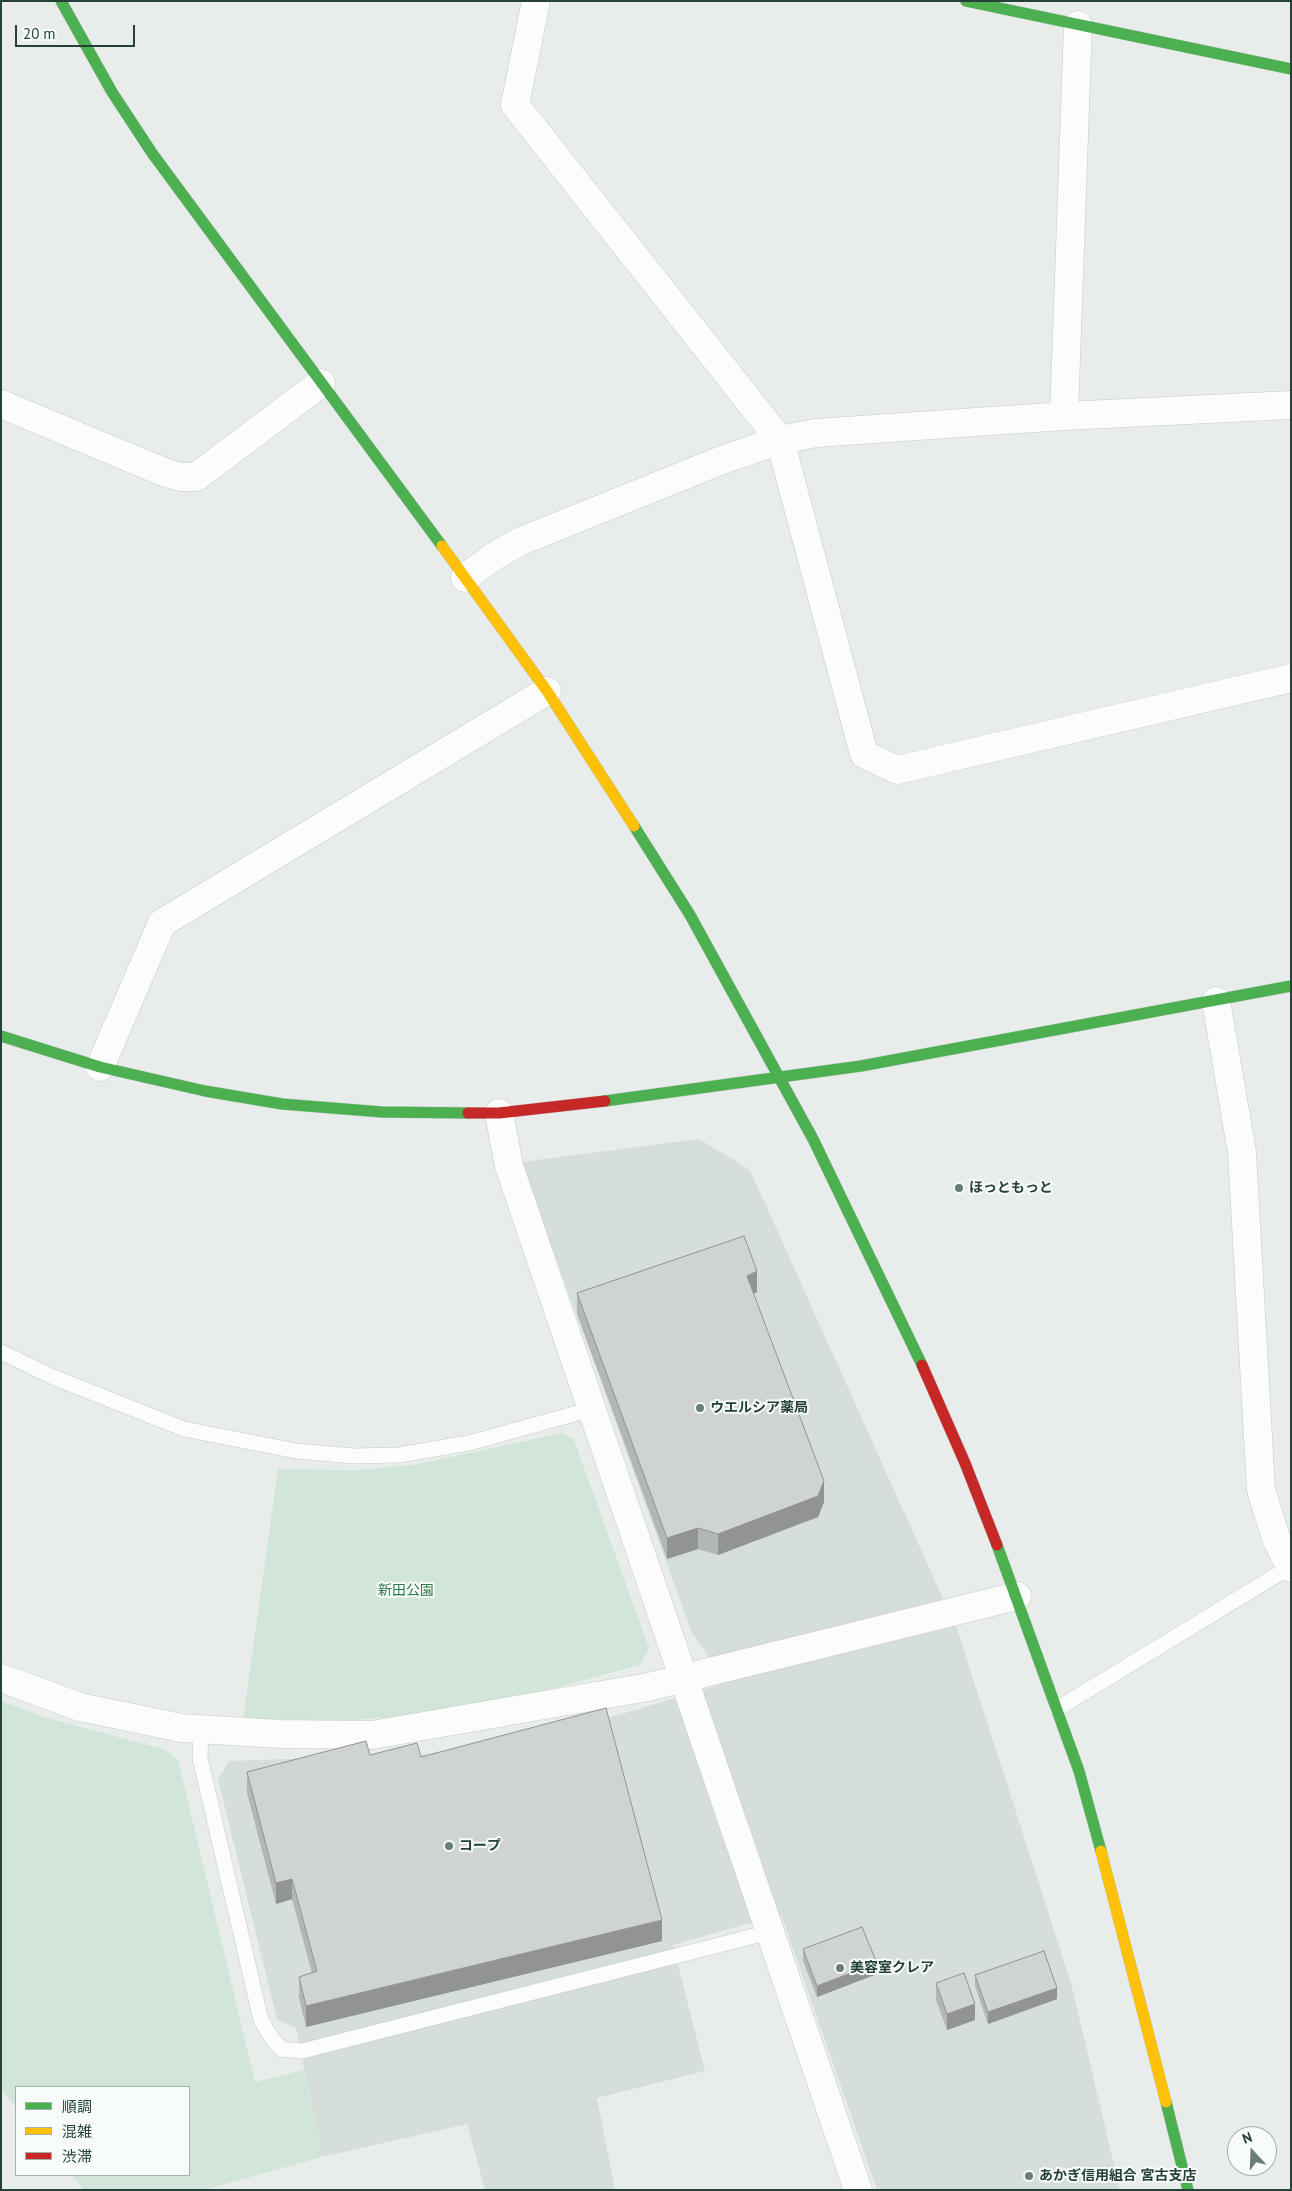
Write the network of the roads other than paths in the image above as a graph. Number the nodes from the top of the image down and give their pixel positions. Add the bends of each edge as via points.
1 (61, 1) edge
2 (536, 1) edge
3 (966, 1) edge
4 (1078, 25) junction
5 (1291, 69) edge
6 (321, 383) junction
7 (1, 404) edge
8 (1291, 405) edge
9 (1064, 416) junction
10 (780, 440) junction
11 (466, 578) junction
12 (1291, 678) edge
13 (547, 691) junction
14 (1291, 986) edge
15 (1216, 1001) junction
16 (3, 1042) edge
17 (100, 1067) junction
18 (779, 1076) junction
19 (499, 1113) junction
20 (1, 1352) edge
21 (592, 1409) junction
22 (1284, 1534) edge
23 (1290, 1568) edge
24 (1017, 1596) junction
25 (682, 1677) junction
26 (1, 1678) edge
27 (1057, 1710) junction
28 (201, 1729) junction
29 (770, 1932) junction
30 (858, 2190) edge
31 (1188, 2190) edge

1 - 6 street via 112,92 152,153
2 - 10 street via 515,105
3 - 4 street
4 - 5 street
4 - 9 street
6 - 7 street via 196,477 166,473
6 - 11 street
8 - 9 street
9 - 10 street via 816,433
10 - 11 street via 521,541
10 - 12 street via 864,754 897,770
11 - 13 street
13 - 17 street via 162,923
13 - 18 street via 690,915
14 - 15 street
15 - 18 street via 861,1066
15 - 22 street via 1242,1152 1258,1467 1261,1490
16 - 17 street
17 - 19 street via 282,1104 382,1112
18 - 19 street
18 - 24 street via 906,1329 965,1463
19 - 21 street via 509,1166
20 - 21 lane via 53,1377 184,1429 296,1451 354,1456 399,1455 468,1443
21 - 25 street
22 - 23 street
23 - 27 lane
24 - 25 street
24 - 27 street
25 - 28 street via 648,1687 372,1734 280,1734
25 - 29 street
26 - 28 street via 80,1707 181,1728
27 - 31 street via 1079,1771 1134,1972
28 - 29 lane via 200,1758 261,2020 281,2049 302,2051
29 - 30 street

